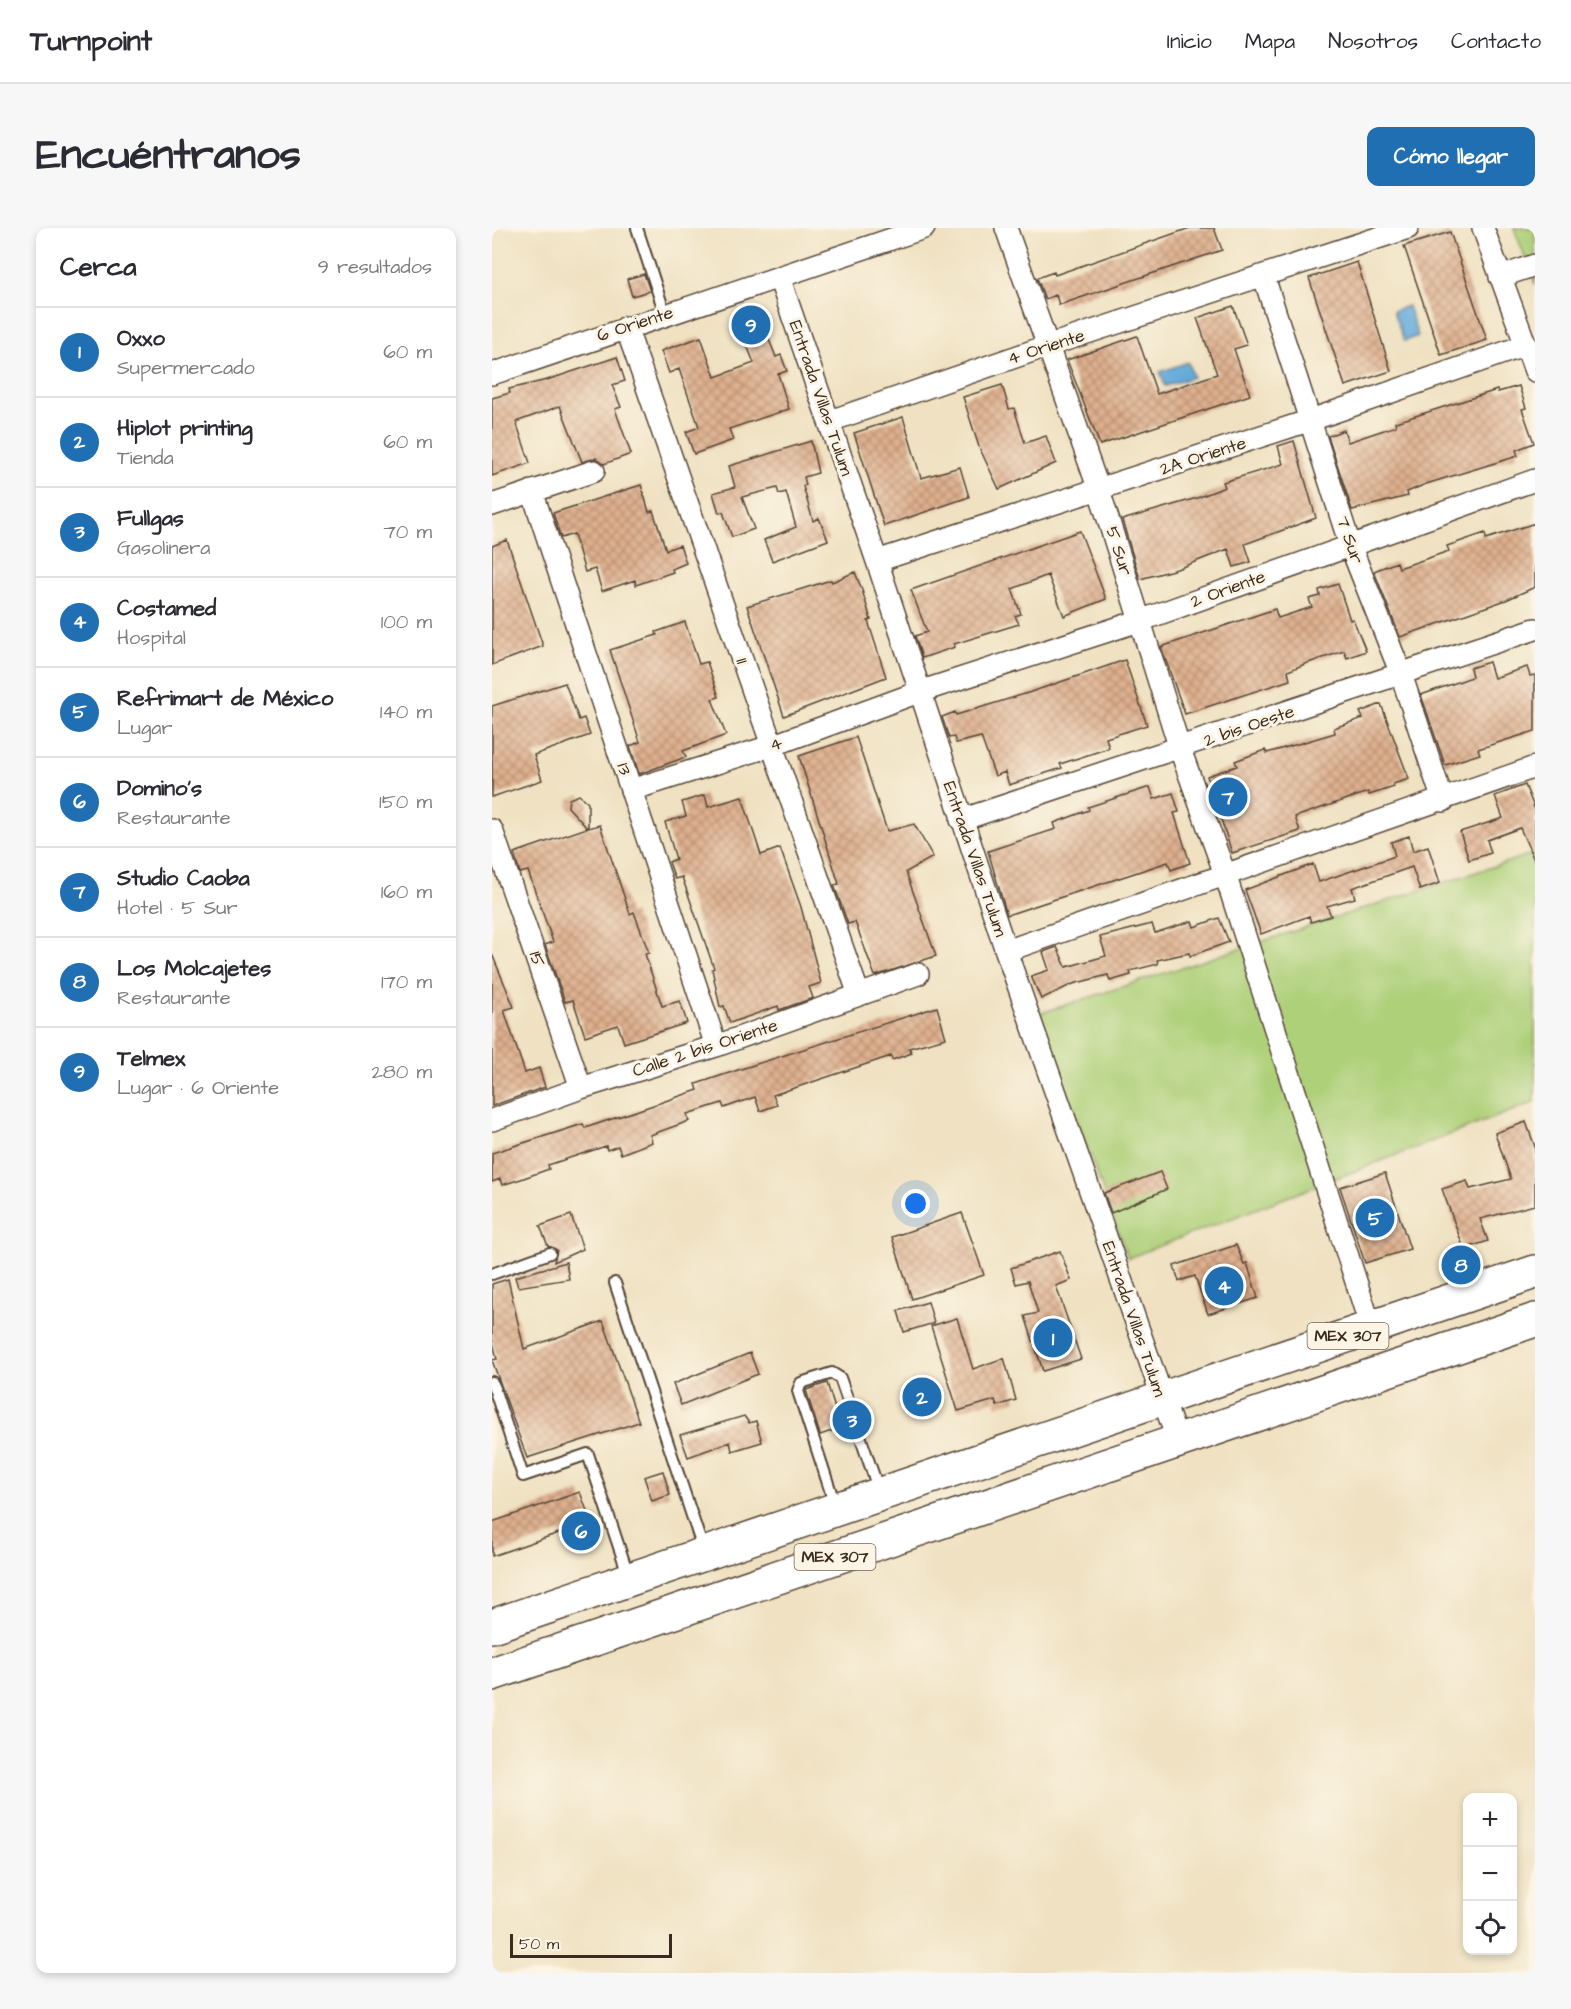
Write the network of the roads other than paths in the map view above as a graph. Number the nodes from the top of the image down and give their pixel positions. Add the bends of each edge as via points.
1 (637, 228) edge
2 (924, 228) edge
3 (1006, 228) edge
4 (1408, 228) edge
5 (1483, 228) edge
6 (1535, 265) edge
7 (779, 277) junction
8 (1264, 277) junction
9 (1500, 277) junction
10 (665, 314) junction
11 (626, 327) junction
12 (1526, 345) junction
13 (1047, 346) junction
14 (1535, 371) edge
15 (492, 374) edge
16 (1311, 420) junction
17 (830, 421) junction
18 (594, 471) dead end
19 (1535, 480) edge
20 (1099, 490) junction
21 (532, 491) junction
22 (492, 505) edge
23 (1350, 545) junction
24 (878, 561) junction
25 (1142, 620) junction
26 (1535, 629) edge
27 (1401, 674) junction
28 (919, 692) junction
29 (771, 746) junction
30 (1180, 749) junction
31 (1535, 767) edge
32 (631, 790) junction
33 (1443, 801) junction
34 (961, 820) junction
35 (492, 830) edge
36 (1226, 877) junction
37 (1006, 951) junction
38 (918, 974) dead end
39 (859, 995) junction
40 (716, 1046) junction
41 (581, 1088) junction
42 (492, 1120) edge
43 (550, 1253) dead end
44 (1535, 1272) edge
45 (492, 1274) edge
46 (615, 1283) dead end
47 (1535, 1320) edge
48 (1371, 1328) junction
49 (492, 1382) edge
50 (1162, 1400) junction
51 (1177, 1440) junction
52 (880, 1494) junction
53 (837, 1509) junction
54 (781, 1530) junction
55 (705, 1555) junction
56 (795, 1570) junction
57 (630, 1581) junction
58 (493, 1623) edge
59 (492, 1674) edge

1 - 10 lane
2 - 7 street, 6 Oriente
3 - 13 street, 5 Sur
4 - 8 street, 4 Oriente
5 - 9 street
6 - 9 street
7 - 10 street, 6 Oriente
7 - 17 street, Entrada Villas Tulum
8 - 13 street, 4 Oriente
8 - 16 street, 7 Sur
9 - 12 street
10 - 11 street, 6 Oriente
11 - 15 street, 6 Oriente
11 - 29 street, 11
12 - 14 street
12 - 16 street, 2A Oriente
13 - 17 street, 4 Oriente
13 - 20 street, 5 Sur
16 - 20 street, 2A Oriente
16 - 23 street, 7 Sur
17 - 24 street, Entrada Villas Tulum
18 - 21 street
19 - 23 street, 2 Oriente
20 - 24 street, 2A Oriente
20 - 25 street, 5 Sur
21 - 22 street
21 - 32 street, 13
23 - 25 street, 2 Oriente
23 - 27 street, 7 Sur
24 - 28 street, Entrada Villas Tulum
25 - 28 street, 2 Oriente
25 - 30 street, 5 Sur
26 - 27 street, 2 bis Oeste
27 - 30 street, 2 bis Oeste
27 - 33 street, 7 Sur
28 - 29 street, 4
28 - 34 street, Entrada Villas Tulum
29 - 32 street, 4
29 - 39 street, 11
30 - 34 street, 2 bis Oeste
30 - 36 street, 5 Sur
31 - 33 street
32 - 40 street, 13
33 - 36 street
34 - 37 street, Entrada Villas Tulum
35 - 41 street, 15
36 - 37 street
36 - 48 street, 5 Sur
37 - 50 street, Entrada Villas Tulum
38 - 39 street, Calle 2 bis Oriente
39 - 40 street, Calle 2 bis Oriente
40 - 41 street, Calle 2 bis Oriente
41 - 42 street, Calle 2 bis Oriente
43 - 45 lane
44 - 48 highway, MEX 307
46 - 55 lane
47 - 51 highway, MEX 307
48 - 50 highway, MEX 307
49 - 57 lane via 524,1476 588,1454
50 - 51 street, Entrada Villas Tulum
50 - 52 highway, MEX 307
51 - 56 highway, MEX 307
52 - 53 highway, MEX 307
52 - 53 lane via 840,1378 832,1373 801,1383 798,1391
53 - 54 highway, MEX 307
54 - 55 highway, MEX 307
54 - 56 highway
55 - 57 highway, MEX 307
56 - 59 highway, MEX 307
57 - 58 highway, MEX 307

